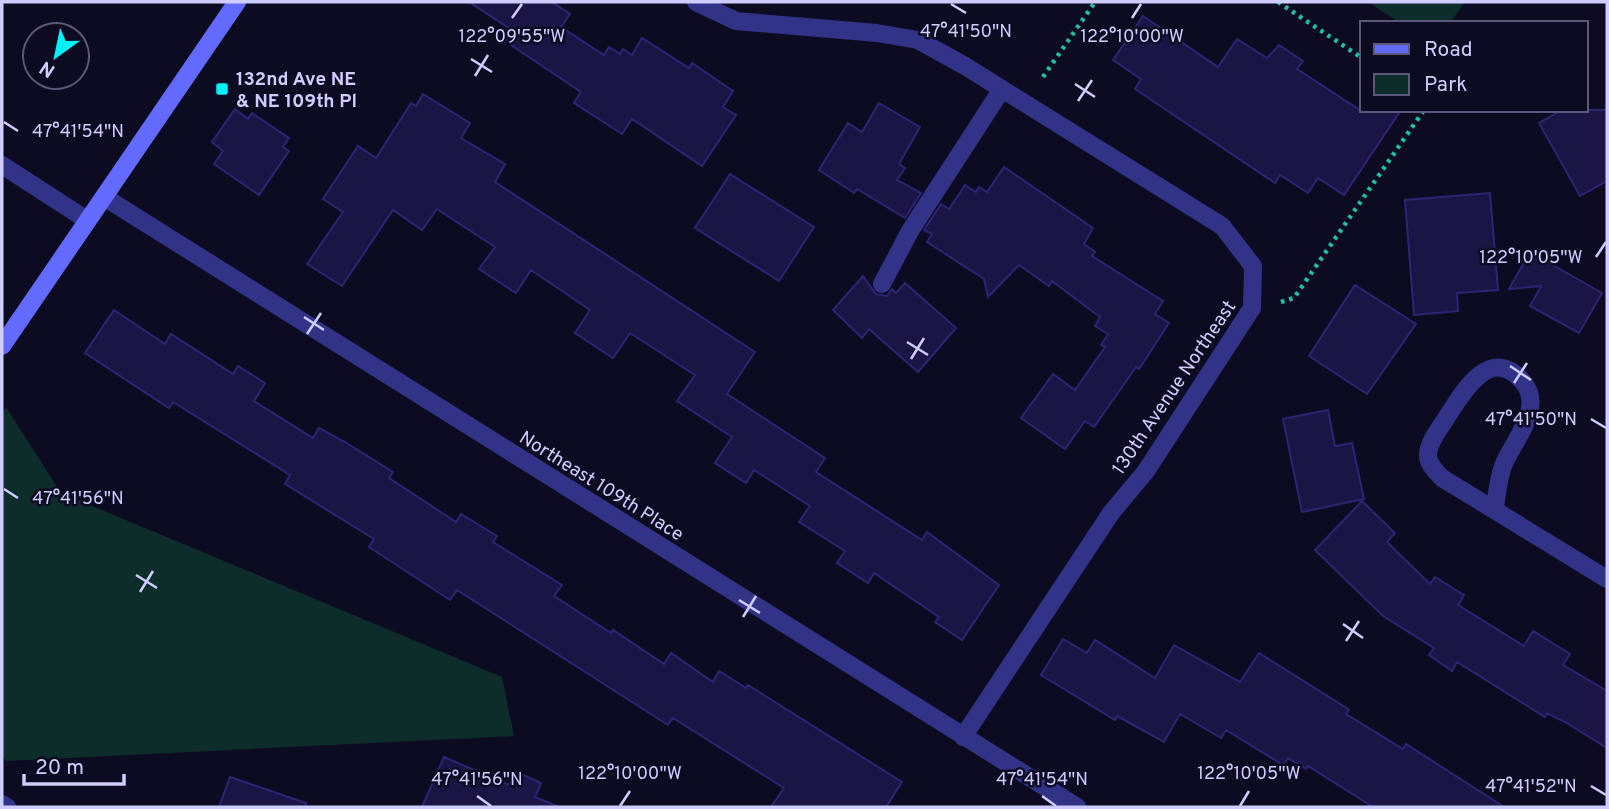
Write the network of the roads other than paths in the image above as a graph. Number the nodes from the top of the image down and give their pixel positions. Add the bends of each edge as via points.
1 (237, 2) edge
2 (696, 2) edge
3 (1002, 89) junction
4 (2, 164) edge
5 (104, 197) junction
6 (88, 220) junction
7 (882, 284) dead end
8 (2, 346) edge
9 (1495, 508) junction
10 (1607, 579) edge
11 (963, 737) junction
12 (2, 804) edge
13 (7, 807) edge
14 (1077, 807) edge

1 - 5 street
2 - 3 street, 130th Avenue Northeast via 736,21 918,40
3 - 7 street via 910,230
3 - 11 street, 130th Avenue Northeast via 1222,226 1253,266 1252,309
4 - 6 street
5 - 6 street
5 - 11 street, Northeast 109th Place
6 - 8 street
9 - 9 street via 1504,465 1531,406 1525,384 1516,375 1493,369 1471,379 1430,445 1428,456 1442,478
9 - 10 street
11 - 14 street, Northeast 109th Place
12 - 13 street

